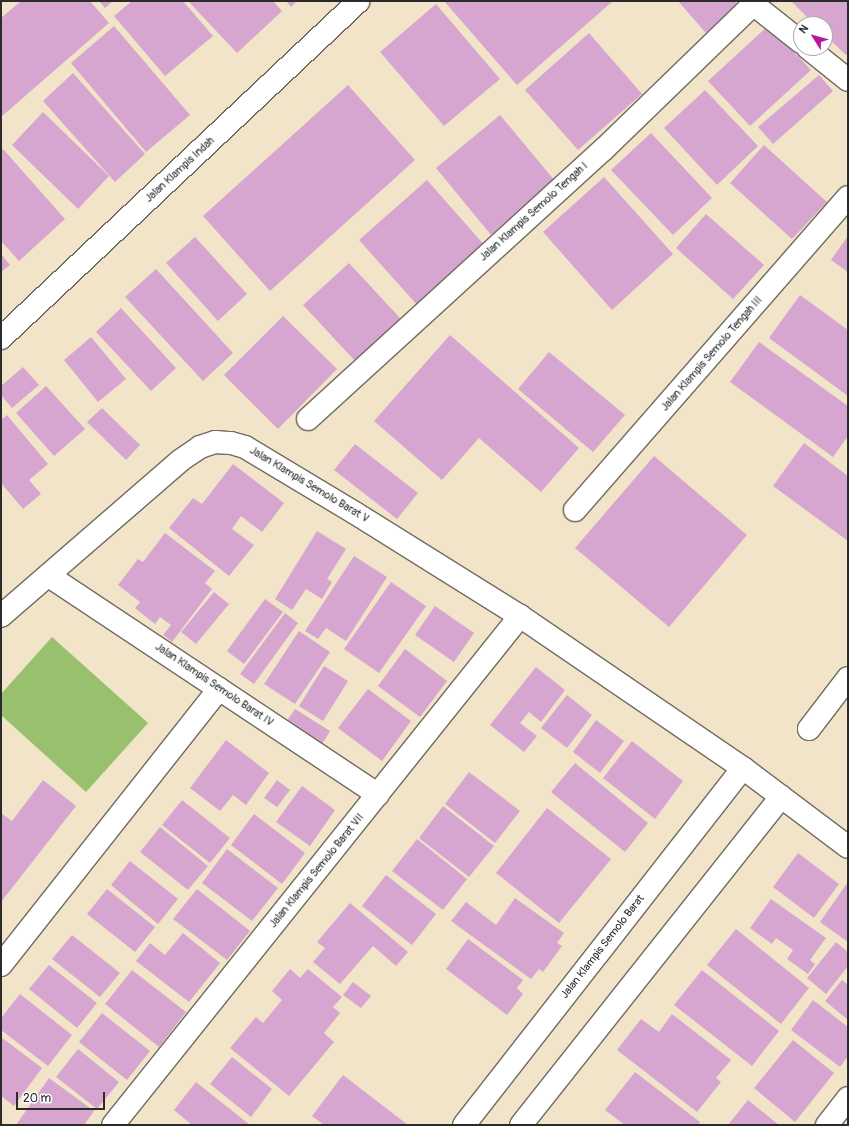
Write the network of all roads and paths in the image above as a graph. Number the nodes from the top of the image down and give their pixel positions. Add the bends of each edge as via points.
1 (358, 1) edge
2 (755, 2) edge
3 (793, 35) edge
4 (818, 56) edge
5 (848, 80) edge
6 (848, 197) edge
7 (1, 338) edge
8 (308, 419) dead end
9 (575, 510) dead end
10 (49, 576) junction
11 (1, 616) edge
12 (520, 616) junction
13 (848, 678) edge
14 (219, 689) junction
15 (809, 729) dead end
16 (743, 768) junction
17 (378, 795) junction
18 (781, 797) junction
19 (848, 847) edge
20 (1, 965) edge
21 (848, 1098) edge
22 (112, 1125) edge
23 (464, 1125) edge
24 (521, 1125) edge
25 (827, 1125) edge

1 - 7 street, Jalan Klampis Indah
2 - 3 street
2 - 8 street, Jalan Klampis Semolo Tengah I via 603,150
4 - 5 street
6 - 9 street, Jalan Klampis Semolo Tengah III
10 - 11 street, Jalan Klampis Semolo Barat V
10 - 12 street, Jalan Klampis Semolo Barat V via 181,460 215,442 231,443 245,447 349,509
10 - 14 street, Jalan Klampis Semolo Barat IV
12 - 16 street
12 - 17 street, Jalan Klampis Semolo Barat VII
13 - 15 street
14 - 17 street, Jalan Klampis Semolo Barat IV
14 - 20 street
16 - 18 street
16 - 23 street, Jalan Klampis Semolo Barat
17 - 22 street, Jalan Klampis Semolo Barat VII
18 - 19 street
18 - 24 street
21 - 25 street

